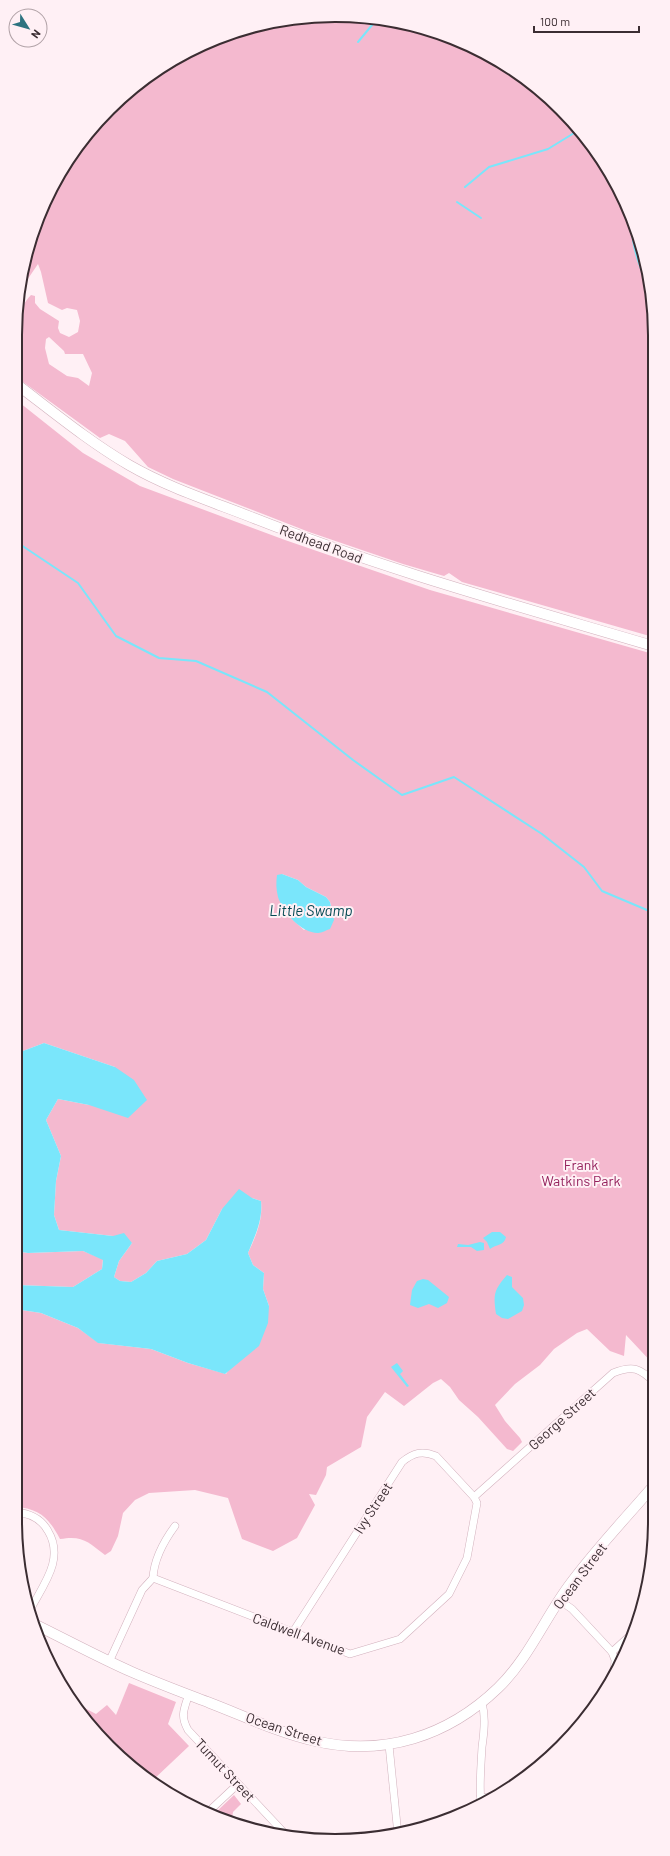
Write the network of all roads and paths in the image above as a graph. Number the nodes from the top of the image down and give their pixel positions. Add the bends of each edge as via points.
1 (22, 388) edge
2 (648, 645) edge
3 (648, 1376) edge
4 (648, 1492) edge
5 (474, 1497) junction
6 (22, 1513) edge
7 (175, 1526) dead end
8 (153, 1578) junction
9 (559, 1600) junction
10 (33, 1603) edge
11 (41, 1626) edge
12 (293, 1632) junction
13 (624, 1641) edge
14 (612, 1652) junction
15 (615, 1661) edge
16 (109, 1662) junction
17 (189, 1694) junction
18 (482, 1703) junction
19 (389, 1745) junction
20 (238, 1784) junction
21 (480, 1798) edge
22 (212, 1809) edge
23 (397, 1828) edge
24 (280, 1829) edge

1 - 2 street, Redhead Road via 107,451 149,475 179,488 375,563
3 - 5 street, George Street via 641,1370 626,1368 613,1373
4 - 9 street, Ocean Street
5 - 12 street, Caldwell Avenue via 477,1503 467,1558 449,1594 400,1639 350,1654
5 - 12 street, Ivy Street via 436,1456 428,1452 411,1454 402,1462
6 - 10 street via 36,1518 46,1527 55,1547 51,1569
7 - 8 street via 165,1540 153,1568
8 - 12 street, Caldwell Avenue
8 - 16 street via 142,1590
9 - 14 street via 572,1609
9 - 18 street, Ocean Street via 514,1671
11 - 16 street, Ocean Street
13 - 14 street
14 - 15 street
16 - 17 street, Ocean Street
17 - 19 street, Ocean Street via 300,1737 359,1746
17 - 20 street, Tumut Street via 183,1721 188,1730
18 - 19 street, Ocean Street via 436,1730
18 - 21 street via 484,1724
19 - 23 street
20 - 22 street
20 - 24 street, Tumut Street

